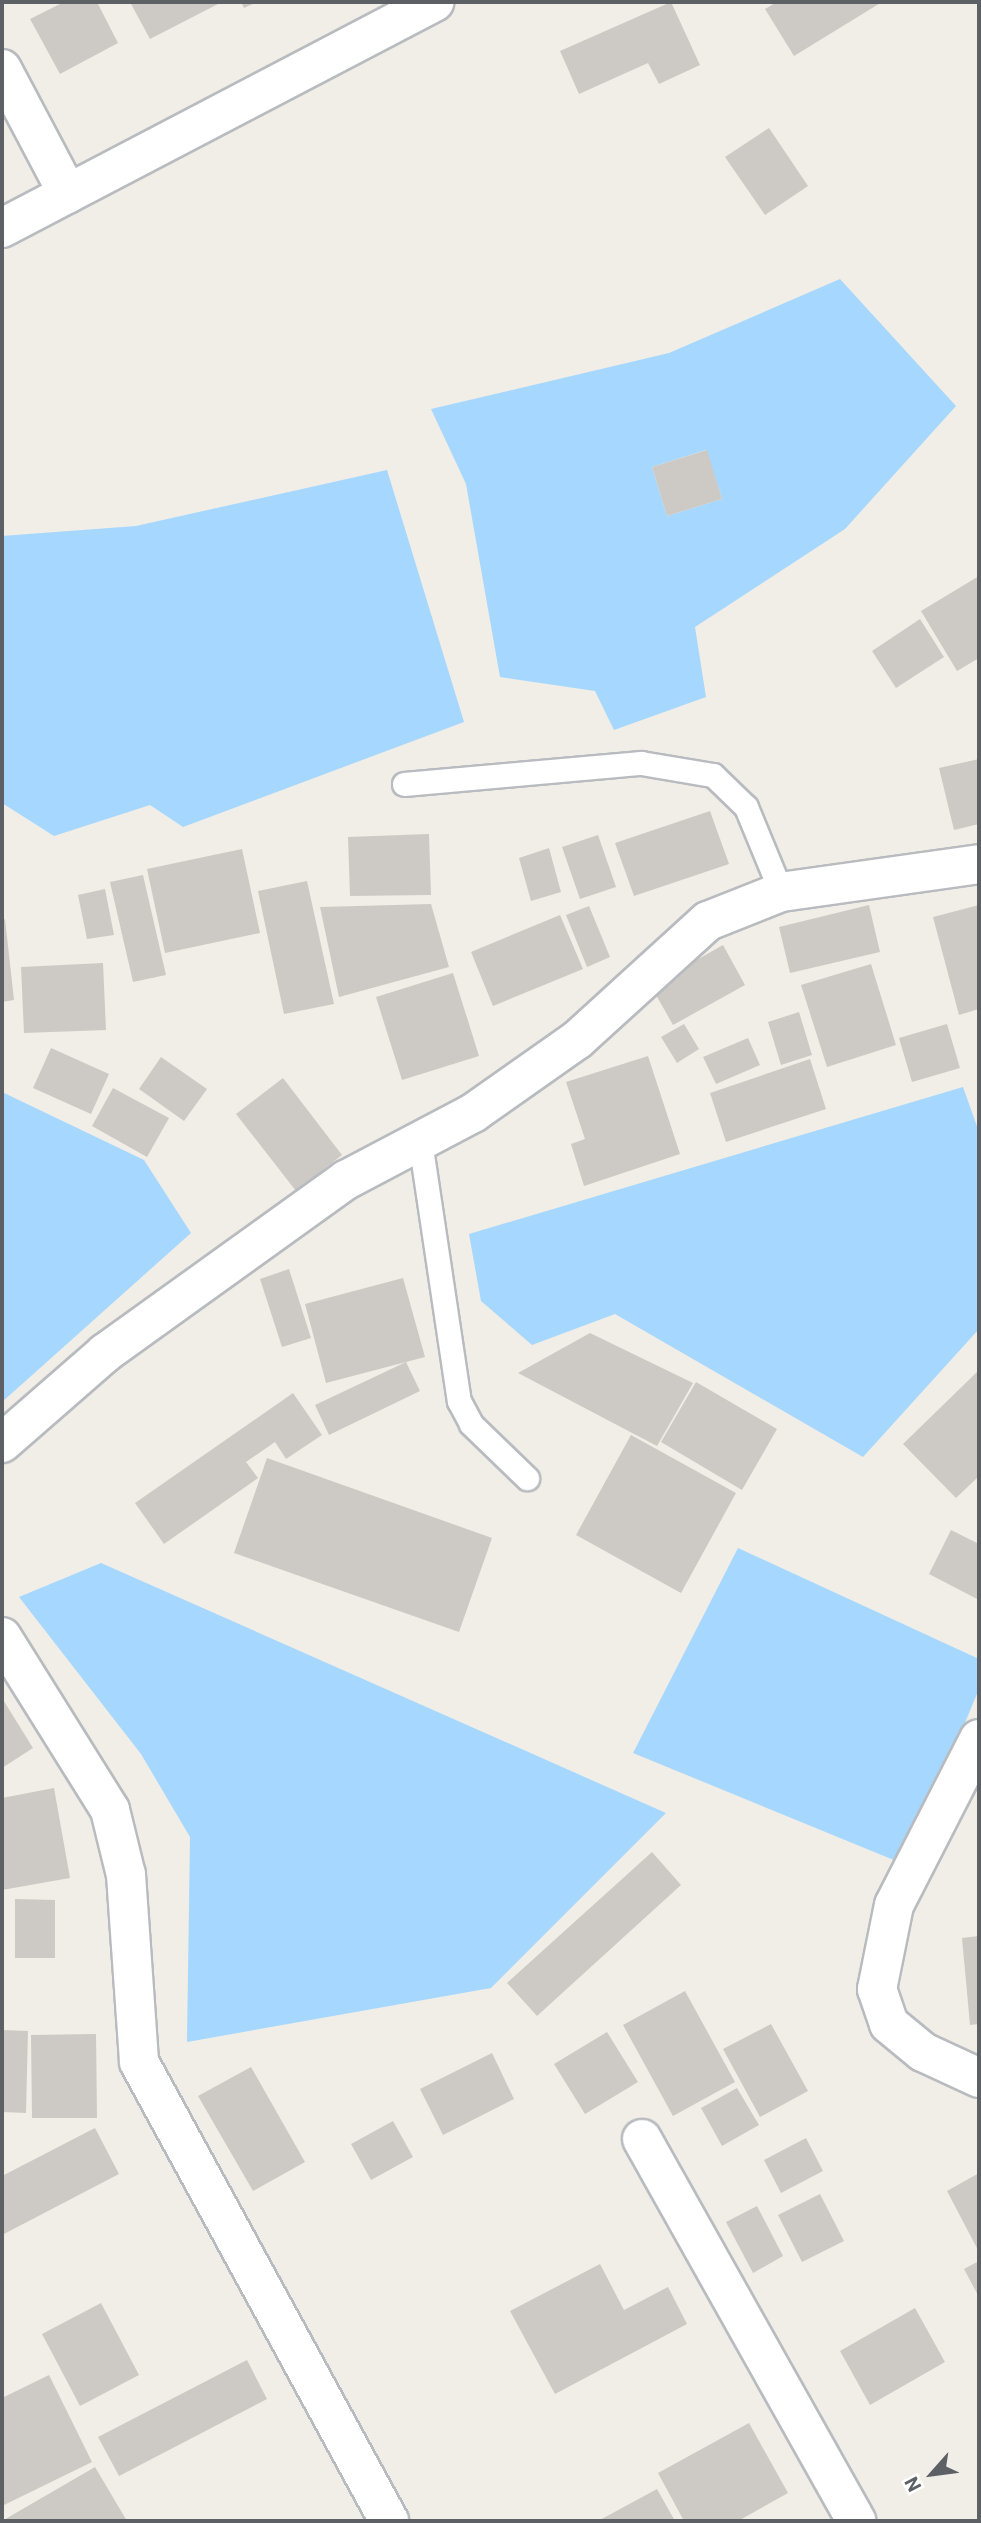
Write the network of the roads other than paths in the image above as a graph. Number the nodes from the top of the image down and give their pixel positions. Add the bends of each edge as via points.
1 (434, 2) edge
2 (2, 69) edge
3 (68, 194) junction
4 (2, 228) edge
5 (404, 784) dead end
6 (979, 864) edge
7 (781, 892) junction
8 (420, 1141) junction
9 (2, 1443) edge
10 (527, 1479) dead end
11 (2, 1637) edge
12 (979, 1739) edge
13 (979, 2078) edge
14 (642, 2139) dead end
15 (389, 2521) edge
16 (856, 2521) edge

1 - 3 street
2 - 3 street
3 - 4 street
5 - 7 lane via 641,763 713,775 746,807
6 - 7 street
7 - 8 street via 708,922 577,1040
8 - 9 street via 346,1180 105,1353
8 - 10 lane via 459,1401 471,1424
11 - 15 street via 110,1810 126,1875 139,2062
12 - 13 street via 894,1905 877,1989 890,2024 923,2052
14 - 16 street

